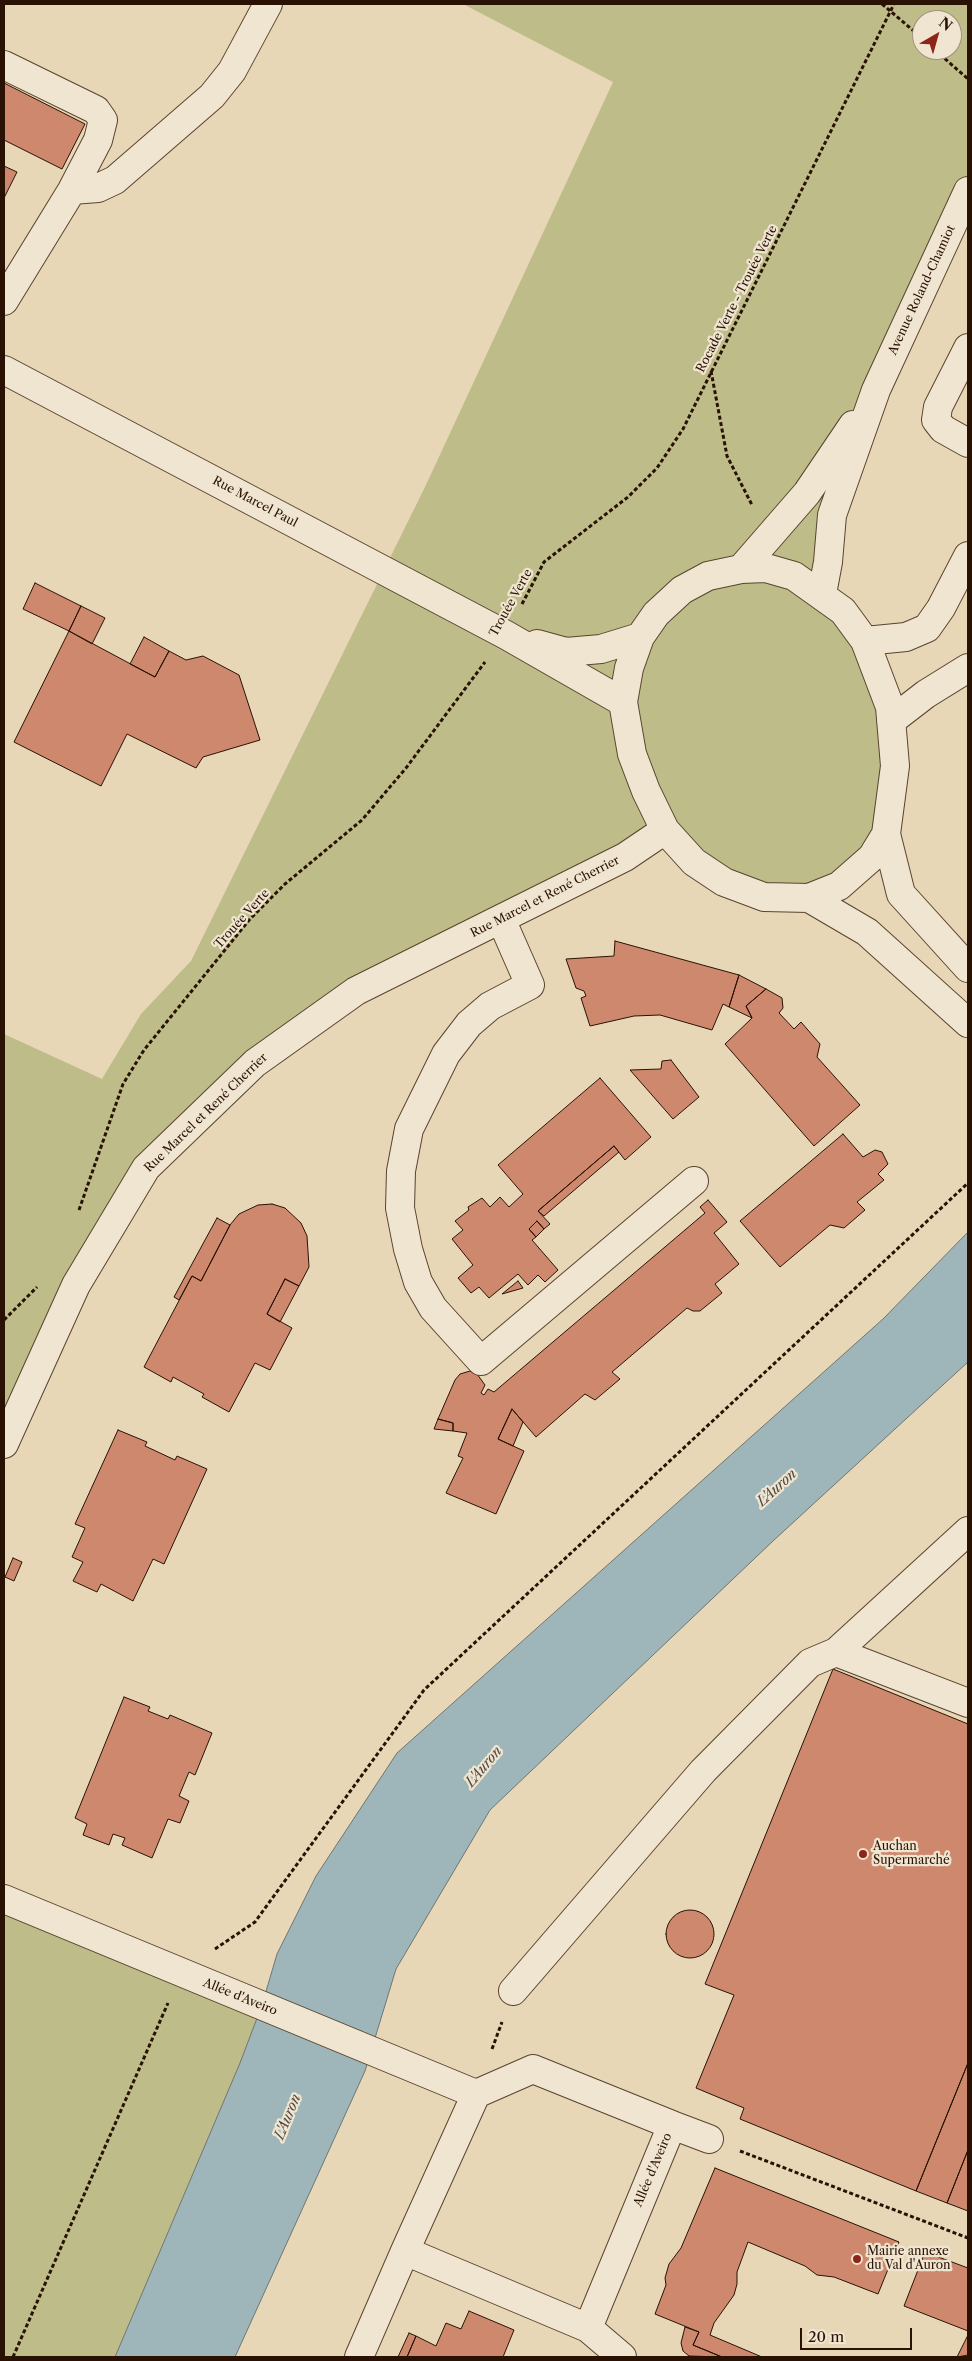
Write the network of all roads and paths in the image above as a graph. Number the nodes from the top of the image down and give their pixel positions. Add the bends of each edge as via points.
1 (268, 4) edge
2 (882, 4) edge
3 (894, 4) edge
4 (890, 11) junction
5 (912, 30) edge
6 (946, 60) edge
7 (4, 65) edge
8 (968, 79) edge
9 (72, 190) junction
10 (968, 190) edge
11 (4, 301) edge
12 (968, 348) edge
13 (4, 370) edge
14 (710, 370) junction
15 (876, 390) junction
16 (968, 443) edge
17 (772, 535) junction
18 (968, 556) edge
19 (544, 562) joint
20 (741, 569) junction
21 (822, 594) junction
22 (506, 635) junction
23 (640, 637) junction
24 (865, 641) junction
25 (968, 668) edge
26 (623, 702) junction
27 (891, 721) junction
28 (665, 830) junction
29 (886, 834) junction
30 (809, 898) junction
31 (501, 919) junction
32 (963, 955) edge
33 (907, 965) junction
34 (968, 1023) edge
35 (694, 1181) dead end
36 (968, 1183) edge
37 (76, 1218) dead end
38 (41, 1280) dead end
39 (4, 1320) edge
40 (4, 1444) edge
41 (968, 1531) edge
42 (836, 1652) junction
43 (968, 1703) edge
44 (4, 1899) edge
45 (181, 1973) junction
46 (513, 1991) joint
47 (476, 2094) junction
48 (672, 2125) junction
49 (710, 2139) joint
50 (968, 2238) edge
51 (405, 2251) junction
52 (588, 2328) junction
53 (13, 2357) edge
54 (359, 2357) edge
55 (622, 2357) edge

1 - 9 street via 232,71 212,96 115,180 98,188
2 - 4 path
3 - 4 path, Rocade Verte - Trouée Verte
4 - 5 path
4 - 14 path, Rocade Verte - Trouée Verte
6 - 8 path
7 - 9 street via 96,110 103,120 98,140
9 - 11 street
10 - 15 street, Avenue Roland-Chamiot
12 - 16 street via 938,406 936,420 942,429
13 - 22 street, Rue Marcel Paul
14 - 17 path via 727,456
14 - 19 path, Rocade Verte - Trouée Verte via 683,429 657,468 628,497
15 - 17 street, Avenue Roland-Chamiot via 807,493
15 - 21 street, Avenue Roland-Chamiot via 832,514
17 - 20 street, Avenue Roland-Chamiot
18 - 24 street via 927,628 906,637
19 - 22 path, Trouée Verte
20 - 21 street via 766,568 794,576
20 - 23 street via 708,576 682,590 656,614
21 - 24 street via 843,611
22 - 23 street, Rue Marcel Paul via 566,652 601,649
22 - 26 street, Rue Marcel Paul
22 - 37 path, Trouée Verte via 406,768 362,820 285,884 250,919 144,1050 124,1084
23 - 26 street via 628,668
24 - 27 street via 890,707
25 - 27 street
26 - 28 street via 632,754
27 - 29 street via 895,766
28 - 30 street via 694,862 724,882 764,897
28 - 31 street, Rue Marcel et René Cherrier via 625,856
29 - 30 street via 872,857 839,886
29 - 32 street via 901,894
30 - 33 street via 867,932
31 - 35 street via 530,985 490,1006 469,1024 446,1054 409,1129 401,1171 400,1208 408,1250 418,1282 433,1308 481,1361
31 - 40 street, Rue Marcel et René Cherrier via 356,991 255,1063 146,1168 76,1286
32 - 33 street
33 - 34 street
36 - 45 path via 424,1690 255,1922
38 - 39 path
41 - 42 street
42 - 43 street
42 - 46 street via 810,1663 703,1771
44 - 45 street, Allée d'Aveiro
45 - 47 street, Allée d'Aveiro
45 - 53 path
46 - 47 path
47 - 48 street, Allée d'Aveiro via 533,2069
47 - 51 street
48 - 49 street
48 - 52 street, Allée d'Aveiro
49 - 50 path
51 - 52 street
51 - 54 street
52 - 55 street

